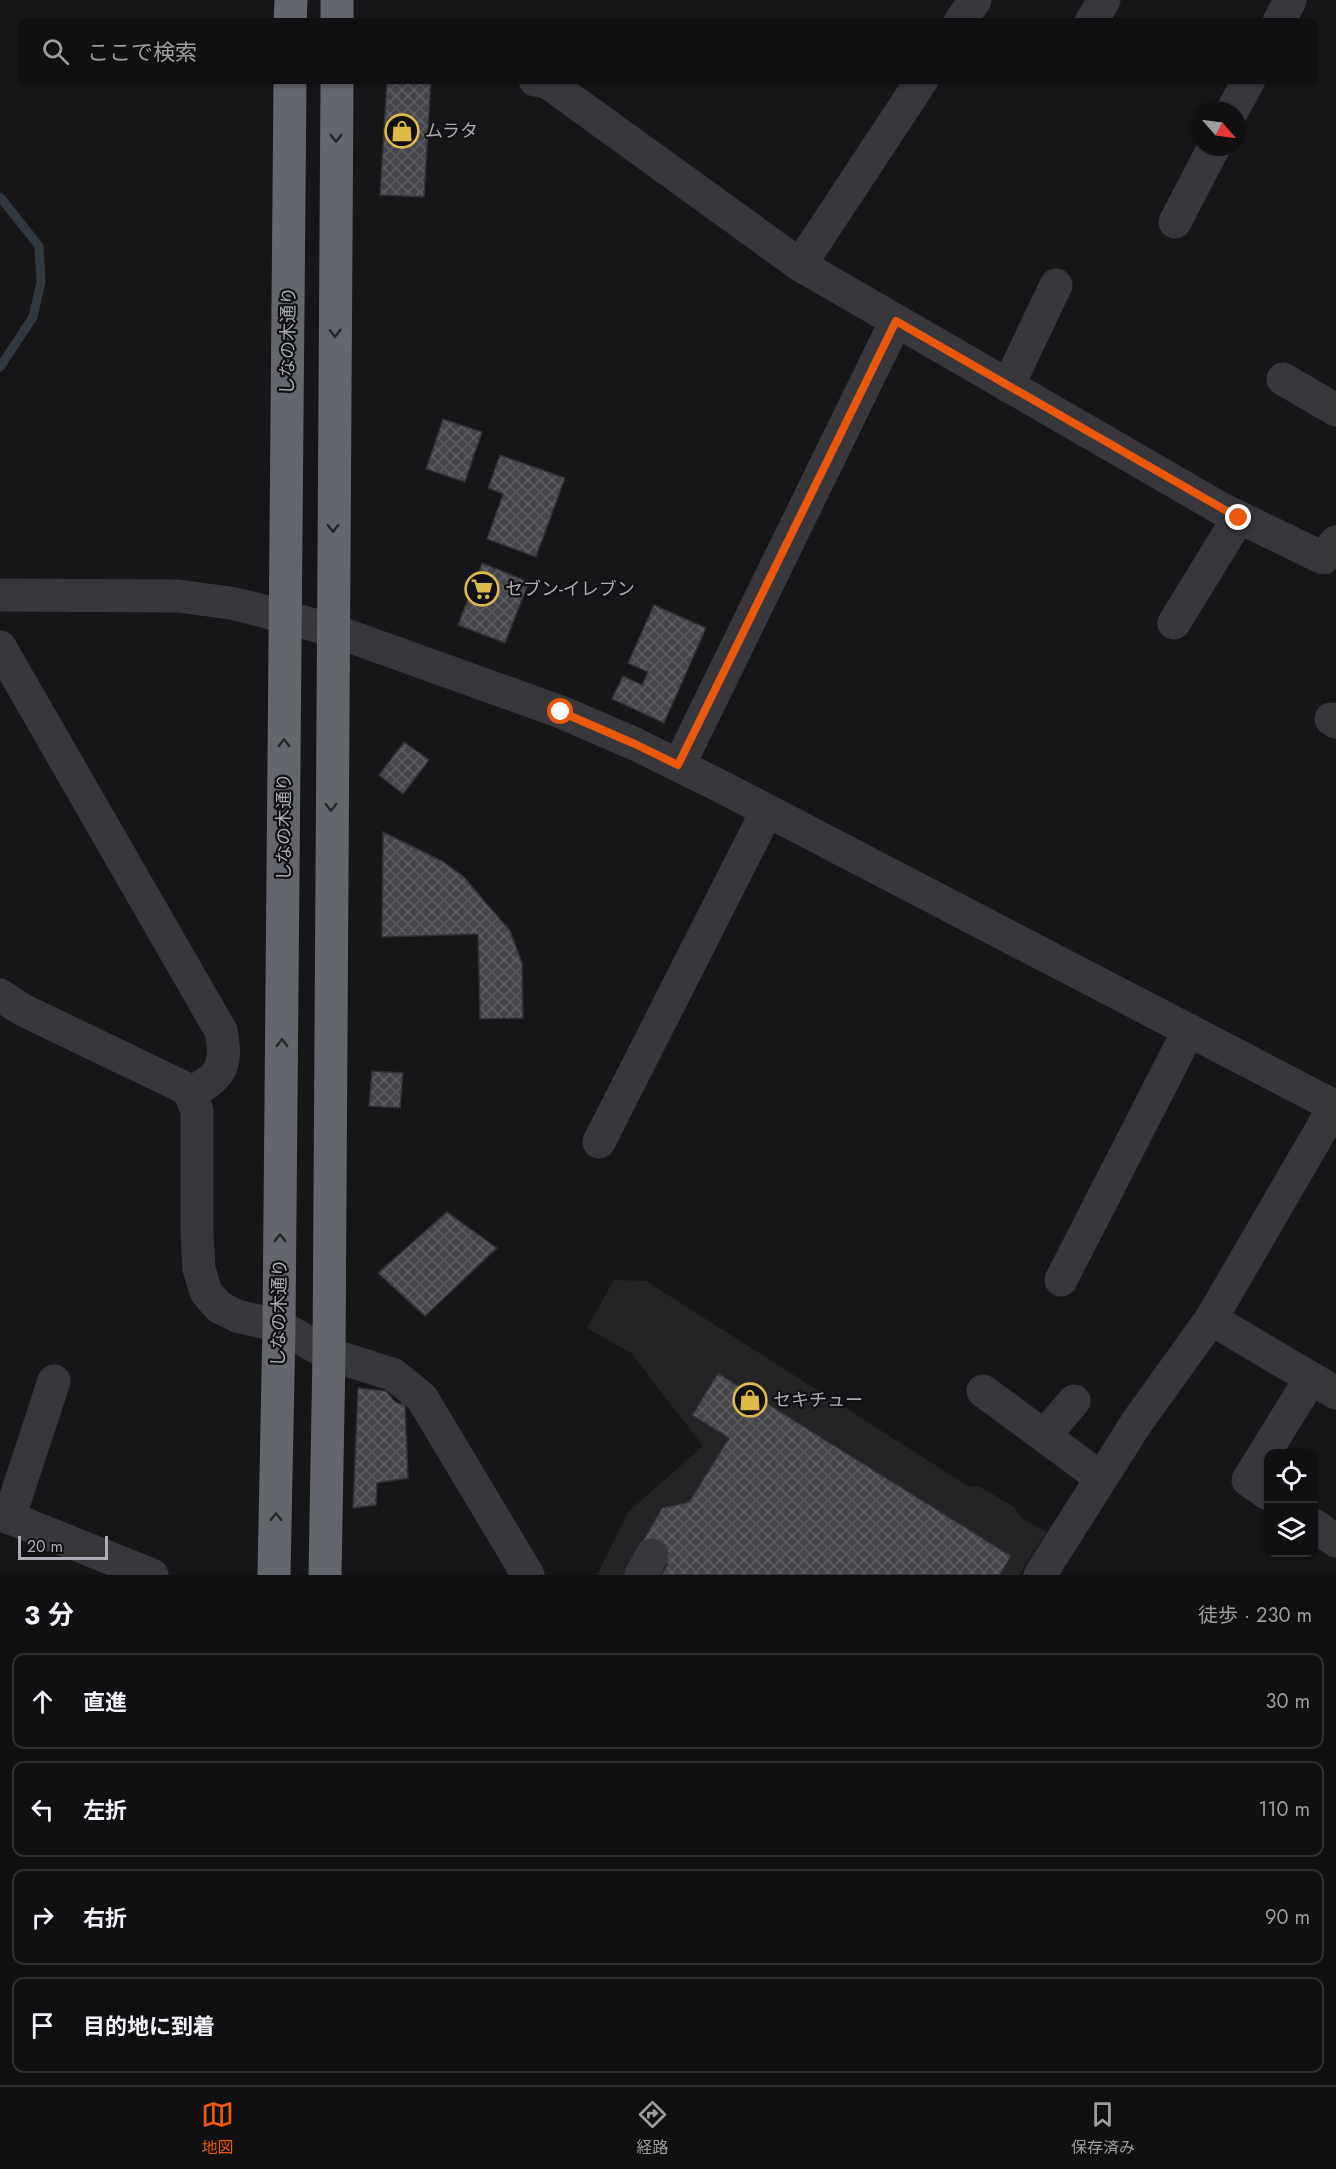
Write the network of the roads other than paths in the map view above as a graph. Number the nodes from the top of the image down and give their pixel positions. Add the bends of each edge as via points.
1 (291, 0) edge
2 (337, 0) edge
3 (975, 0) edge
4 (1104, 0) edge
5 (1290, 0) edge
6 (290, 18) edge
7 (337, 18) edge
8 (963, 18) edge
9 (1093, 18) edge
10 (1281, 18) edge
11 (290, 84) edge
12 (337, 84) edge
13 (550, 84) edge
14 (919, 84) edge
15 (1247, 84) edge
16 (1238, 102) edge
17 (1209, 156) edge
18 (1175, 222) dead end
19 (800, 265) junction
20 (1056, 285) dead end
21 (896, 321) junction
22 (1283, 379) dead end
23 (1008, 386) junction
24 (1336, 410) edge
25 (1239, 518) junction
26 (1332, 555) edge
27 (0, 594) edge
28 (285, 617) junction
29 (1174, 623) dead end
30 (332, 630) junction
31 (0, 647) edge
32 (678, 765) junction
33 (767, 811) junction
34 (0, 995) edge
35 (1189, 1030) junction
36 (190, 1093) junction
37 (1336, 1106) edge
38 (599, 1142) dead end
39 (1061, 1280) dead end
40 (1211, 1319) junction
41 (279, 1326) junction
42 (329, 1354) junction
43 (54, 1381) dead end
44 (1324, 1385) edge
45 (983, 1391) dead end
46 (1074, 1401) dead end
47 (1044, 1436) junction
48 (1273, 1449) edge
49 (1264, 1460) edge
50 (1101, 1478) junction
51 (1264, 1491) edge
52 (5, 1516) edge
53 (1318, 1528) edge
54 (1336, 1541) edge
55 (152, 1575) edge
56 (274, 1575) edge
57 (325, 1575) edge
58 (528, 1575) edge
59 (1040, 1575) edge

1 - 6 highway
2 - 7 highway
3 - 8 street
4 - 9 street
5 - 10 street
11 - 28 highway, しなの木通り
12 -> 30 highway
13 - 19 street
14 - 19 street
15 - 16 street
17 - 18 street
19 - 21 street
20 - 23 street
21 - 23 street
21 - 32 street
22 - 24 street
23 - 25 street
25 - 26 street
25 - 29 street
27 - 28 street via 178,596 230,603
28 - 30 street
41 -> 28 highway, しなの木通り
30 - 32 street via 561,712
30 -> 42 highway
31 - 36 street via 221,1031 225,1049 222,1066 211,1082
32 - 33 street
33 - 35 street
33 - 38 street
34 - 36 street
35 - 37 street
35 - 39 street
36 - 41 street via 197,1111 197,1234 199,1269 206,1292 219,1306 237,1316
37 - 40 street
40 - 44 street
40 - 50 street
41 - 42 street
56 -> 41 highway, しなの木通り
42 - 57 highway
42 - 58 street via 394,1375 422,1398
43 - 52 street
44 - 48 street
45 - 47 street
46 - 47 street
47 - 50 street
49 - 51 street via 1248,1480
50 - 59 street
52 - 55 street
53 - 54 street

